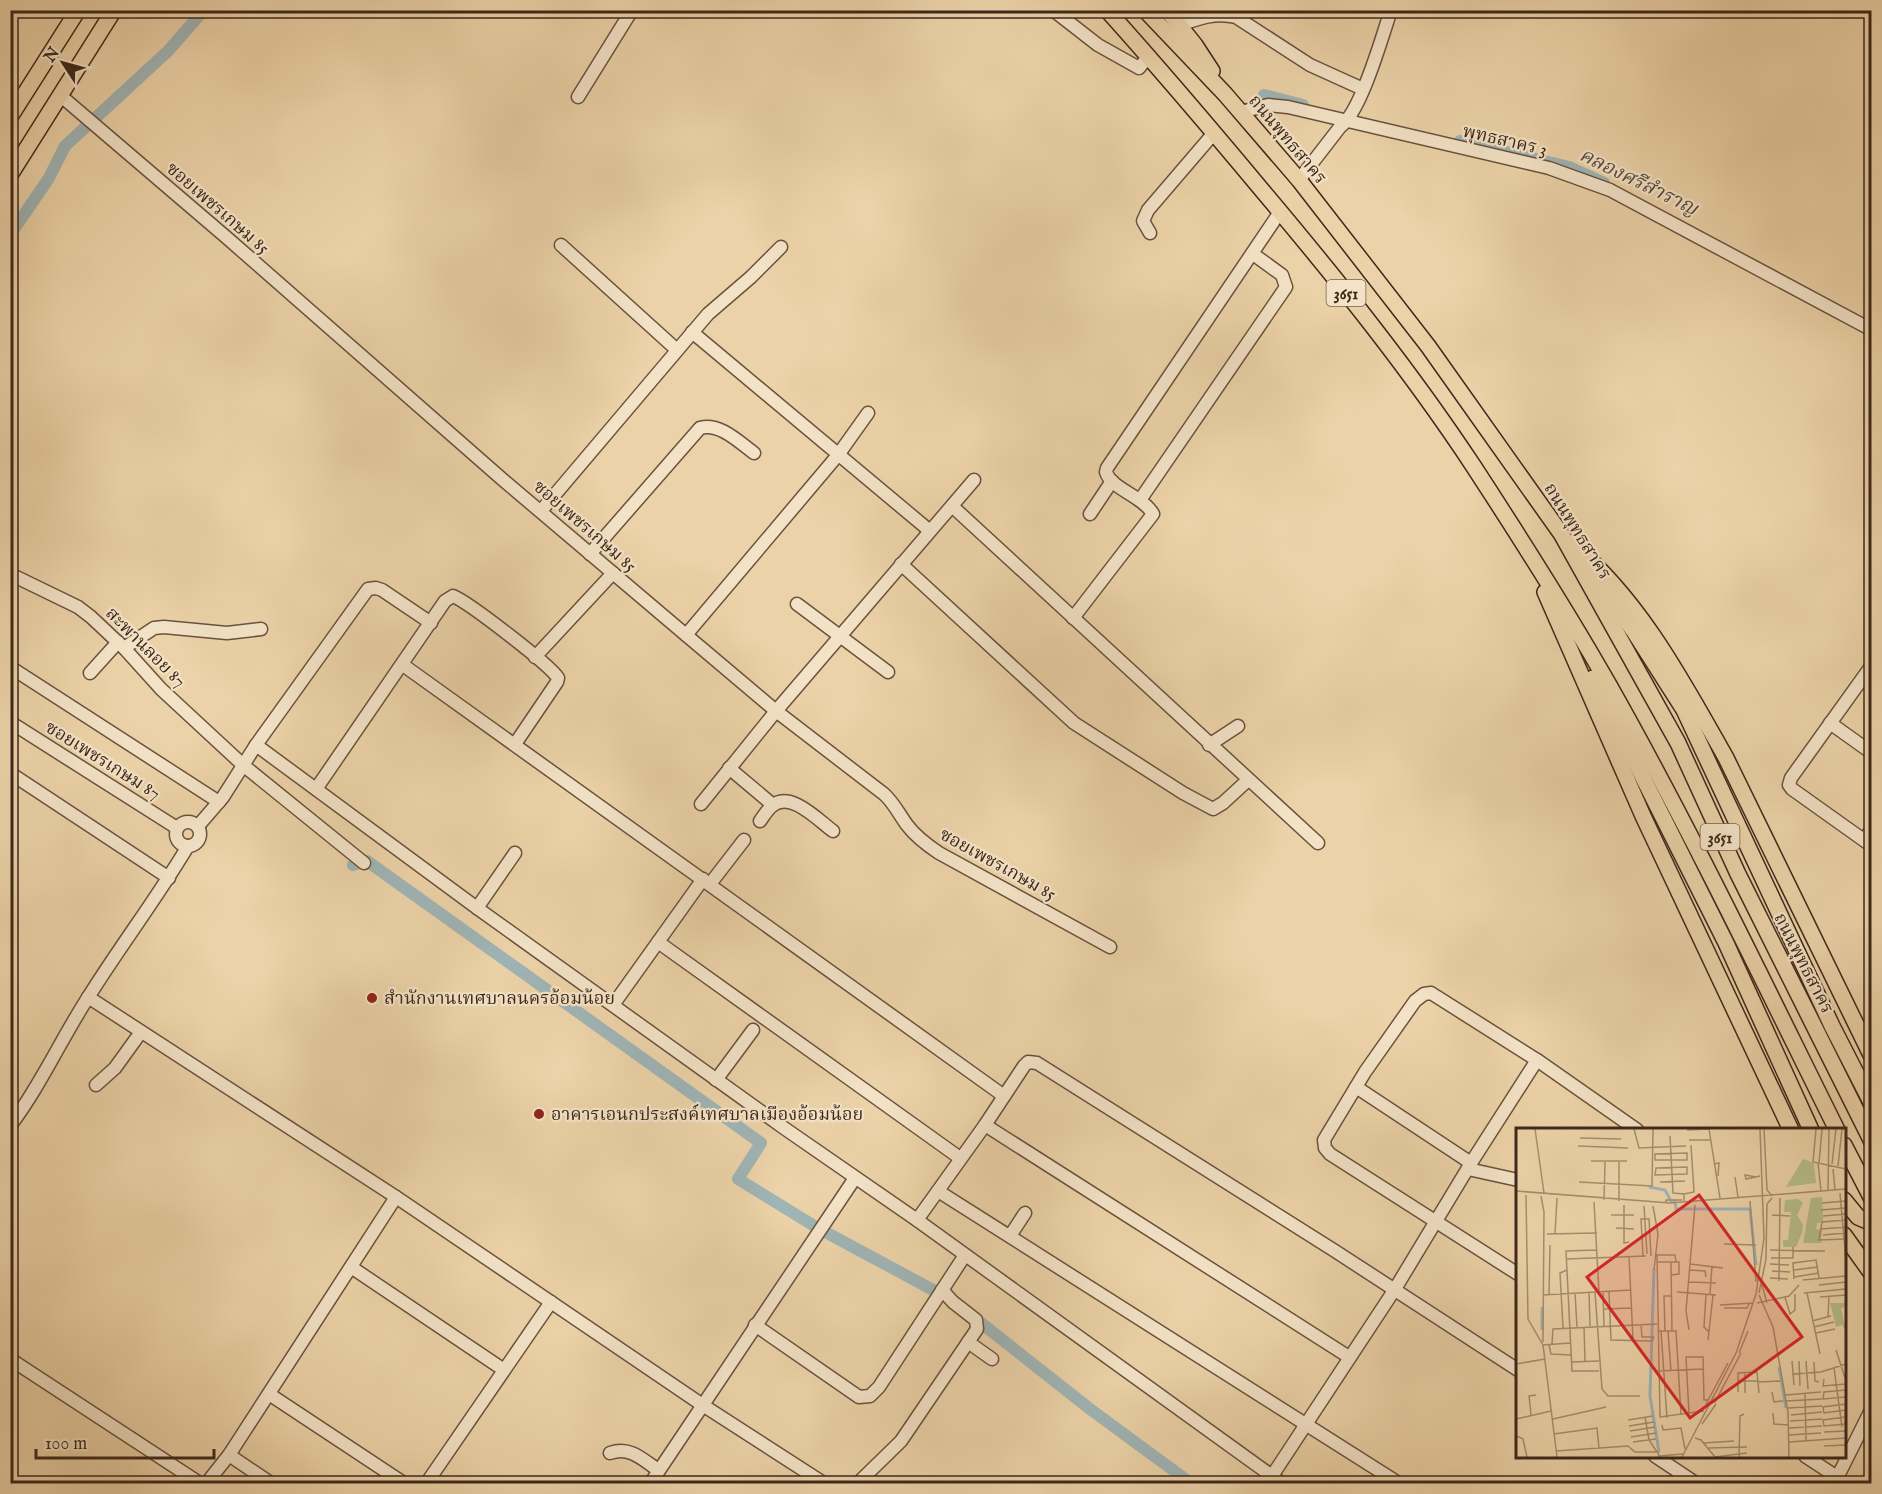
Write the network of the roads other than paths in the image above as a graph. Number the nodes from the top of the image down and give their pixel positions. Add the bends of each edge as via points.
1 (78, 10) edge
2 (114, 10) edge
3 (632, 10) edge
4 (1053, 10) edge
5 (1094, 10) edge
6 (1107, 10) edge
7 (1145, 10) edge
8 (1167, 10) edge
9 (1391, 10) edge
10 (1238, 14) edge
11 (1180, 25) junction
12 (1143, 58) junction
13 (1225, 94) junction
14 (1360, 94) junction
15 (61, 96) junction
16 (578, 97) dead end
17 (1241, 112) junction
18 (10, 117) edge
19 (1347, 122) junction
20 (1214, 133) junction
21 (10, 175) edge
22 (1299, 180) junction
23 (1280, 212) junction
24 (1150, 233) dead end
25 (561, 245) dead end
26 (781, 247) dead end
27 (1253, 254) junction
28 (1872, 330) edge
29 (692, 332) junction
30 (677, 350) junction
31 (868, 413) dead end
32 (754, 453) dead end
33 (838, 455) junction
34 (974, 480) dead end
35 (1112, 481) junction
36 (1140, 500) junction
37 (952, 506) junction
38 (541, 511) junction
39 (1090, 514) dead end
40 (930, 531) junction
41 (1562, 535) junction
42 (1528, 553) junction
43 (590, 554) junction
44 (901, 564) junction
45 (613, 573) junction
46 (10, 574) edge
47 (797, 604) dead end
48 (1073, 618) junction
49 (430, 623) junction
50 (261, 629) dead end
51 (686, 635) junction
52 (841, 636) junction
53 (121, 645) junction
54 (535, 657) junction
55 (403, 665) junction
56 (1872, 665) edge
57 (10, 667) edge
58 (888, 672) dead end
59 (90, 673) dead end
60 (776, 711) junction
61 (10, 722) edge
62 (1830, 723) junction
63 (1238, 726) dead end
64 (515, 744) junction
65 (256, 745) junction
66 (1209, 745) junction
67 (1872, 753) edge
68 (243, 765) junction
69 (729, 768) junction
70 (10, 773) edge
71 (1248, 780) junction
72 (316, 789) junction
73 (219, 802) junction
74 (700, 804) dead end
75 (772, 805) junction
76 (760, 821) dead end
77 (198, 826) junction
78 (177, 828) junction
79 (1872, 829) edge
80 (833, 831) dead end
81 (744, 840) dead end
82 (1318, 843) dead end
83 (1868, 843) edge
84 (188, 846) junction
85 (515, 853) dead end
86 (364, 863) dead end
87 (169, 878) junction
88 (706, 882) junction
89 (477, 908) junction
90 (658, 942) junction
91 (1110, 947) dead end
92 (88, 997) junction
93 (613, 1005) junction
94 (753, 1030) dead end
95 (141, 1032) junction
96 (1872, 1057) edge
97 (1537, 1060) junction
98 (717, 1080) junction
99 (96, 1085) dead end
100 (1356, 1087) junction
101 (1004, 1096) junction
102 (1872, 1104) edge
103 (985, 1125) junction
104 (10, 1126) edge
105 (1634, 1128) edge
106 (1790, 1128) edge
107 (1810, 1128) edge
108 (1836, 1128) edge
109 (1872, 1142) edge
110 (1846, 1147) edge
111 (960, 1158) junction
112 (1469, 1166) junction
113 (855, 1178) junction
114 (1516, 1179) edge
115 (938, 1191) junction
116 (396, 1197) junction
117 (1872, 1199) edge
118 (1846, 1201) edge
119 (1025, 1213) dead end
120 (917, 1220) junction
121 (1435, 1223) junction
122 (1872, 1223) edge
123 (1010, 1236) junction
124 (1846, 1236) edge
125 (965, 1255) junction
126 (351, 1267) junction
127 (1516, 1273) edge
128 (1872, 1274) edge
129 (1395, 1289) junction
130 (942, 1290) junction
131 (551, 1302) junction
132 (755, 1324) junction
133 (968, 1342) junction
134 (1349, 1357) junction
135 (10, 1359) edge
136 (992, 1359) dead end
137 (1516, 1369) edge
138 (504, 1370) junction
139 (269, 1394) junction
140 (701, 1404) junction
141 (1872, 1408) edge
142 (1306, 1424) junction
143 (609, 1453) dead end
144 (229, 1455) junction
145 (1658, 1458) edge
146 (1808, 1458) edge
147 (658, 1470) junction
148 (1272, 1476) junction
149 (1836, 1480) edge
150 (201, 1484) edge
151 (206, 1484) edge
152 (272, 1484) edge
153 (405, 1484) edge
154 (426, 1484) edge
155 (650, 1484) edge
156 (825, 1484) edge
157 (857, 1484) edge
158 (1283, 1484) edge
159 (1400, 1484) edge
160 (1697, 1484) edge

1 - 18 main road
2 - 15 main road
3 - 16 street
4 - 12 street via 1098,45
5 - 12 main road
6 - 12 main road, 3651
7 - 13 main road, ถนนพุทธสาคร / 3651
8 - 11 main road
9 - 14 street
10 - 11 street via 1206,16
10 - 14 street via 1310,65
11 - 13 main road
12 - 20 main road, 3651
13 - 17 main road, ถนนพุทธสาคร / 3651
14 - 19 street
15 - 21 main road
15 - 38 street, ซอยเพชรเกษม 85
17 - 19 street, พุทธสาคร 3 via 1268,105
17 - 22 main road, ถนนพุทธสาคร / 3651
19 - 22 street
19 - 28 street, พุทธสาคร 3 via 1582,178
20 - 23 main road, 3651
20 - 24 street via 1148,210 1143,221
22 - 41 main road, ถนนพุทธสาคร / 3651 via 1428,346
23 - 27 street
23 - 42 main road, 3651 via 1422,392
25 - 30 street
26 - 29 street
27 - 35 street via 1107,468 1106,475
27 - 36 street via 1282,275 1286,283 1283,294
29 - 30 street
29 - 33 street
30 - 38 street
31 - 33 street
32 - 43 street via 715,428 700,428
33 - 40 street
33 - 51 street
34 - 37 street
35 - 36 street
35 - 39 street
36 - 48 street via 1152,511 1152,517
37 - 40 street
37 - 48 street
38 - 43 street, ซอยเพชรเกษม 85
40 - 44 street
41 - 96 main road via 1631,606 1699,710
41 - 102 main road via 1615,604 1684,710
41 - 109 main road, ถนนพุทธสาคร / 3651 via 1678,743 1738,874
42 - 106 main road via 1642,816
42 - 107 main road via 1726,943
42 - 108 main road, 3651 via 1641,743
43 - 45 street, ซอยเพชรเกษม 85
44 - 52 street
44 - 71 street via 1074,723 1183,793 1213,809
45 - 51 street, ซอยเพชรเกษม 85
45 - 54 street
46 - 53 street, สะพานลอย 87 via 78,607
47 - 52 street
48 - 66 street
49 - 54 street via 453,596
49 - 55 street
49 - 65 street via 382,590 368,589
50 - 53 street via 227,633 154,628
51 - 60 street, ซอยเพชรเกษม 85
52 - 58 street
52 - 60 street
53 - 59 street
53 - 68 street, สะพานลอย 87 via 161,689
54 - 64 street via 558,678
55 - 64 street
55 - 72 street
56 - 62 street
57 - 73 street
60 - 69 street
60 - 91 street, ซอยเพชรเกษม 85 via 884,794 922,841
61 - 78 street, ซอยเพชรเกษม 87
62 - 67 street
62 - 83 street via 1789,784
63 - 66 street
64 - 88 street
65 - 68 street
65 - 72 street
66 - 71 street
68 - 73 street
68 - 86 street, สะพานลอย 87
69 - 74 street
69 - 75 street
70 - 87 street
71 - 82 street
72 - 89 street
73 - 77 street
75 - 76 street
75 - 80 street via 794,801
77 - 78 street via 187,821
77 - 84 street via 199,839
78 - 84 street via 178,842
79 - 83 street
81 - 88 street
84 - 87 street
85 - 89 street
87 - 92 street
88 - 90 street
88 - 101 street
89 - 93 street
90 - 93 street
90 - 111 street
92 - 95 street
92 - 104 street via 29,1101
93 - 98 street
94 - 98 street
95 - 99 street via 115,1068
95 - 116 street
97 - 100 street via 1431,993 1424,994 1415,1001
97 - 105 street
97 - 112 street
98 - 113 street
100 - 112 street
100 - 121 street via 1324,1140 1325,1148
101 - 103 street
101 - 129 street via 1026,1064 1037,1063
103 - 111 street
103 - 134 street
110 - 117 main road
111 - 115 street
112 - 114 street
112 - 121 street
113 - 120 street
113 - 132 street
115 - 120 street
115 - 123 street
116 - 126 street
116 - 131 street
118 - 122 main road via 1858,1217
119 - 123 street
120 - 125 street
121 - 127 street
121 - 129 street
123 - 142 street
124 - 128 main road
125 - 130 street
125 - 148 street
126 - 138 street
126 - 139 street
129 - 134 street
129 - 137 street
130 - 132 street via 870,1396 860,1396
130 - 133 street via 976,1320 977,1329
131 - 138 street
131 - 140 street
132 - 140 street
133 - 136 street
133 - 157 street via 901,1441
134 - 142 street
135 - 150 street
138 - 154 street
139 - 144 street
139 - 153 street
140 - 147 street
140 - 156 street
141 - 149 street
142 - 148 street
142 - 159 street
143 - 147 street via 628,1451
144 - 151 street
144 - 152 street
145 - 160 street
146 - 149 street
147 - 155 street
148 - 158 street

